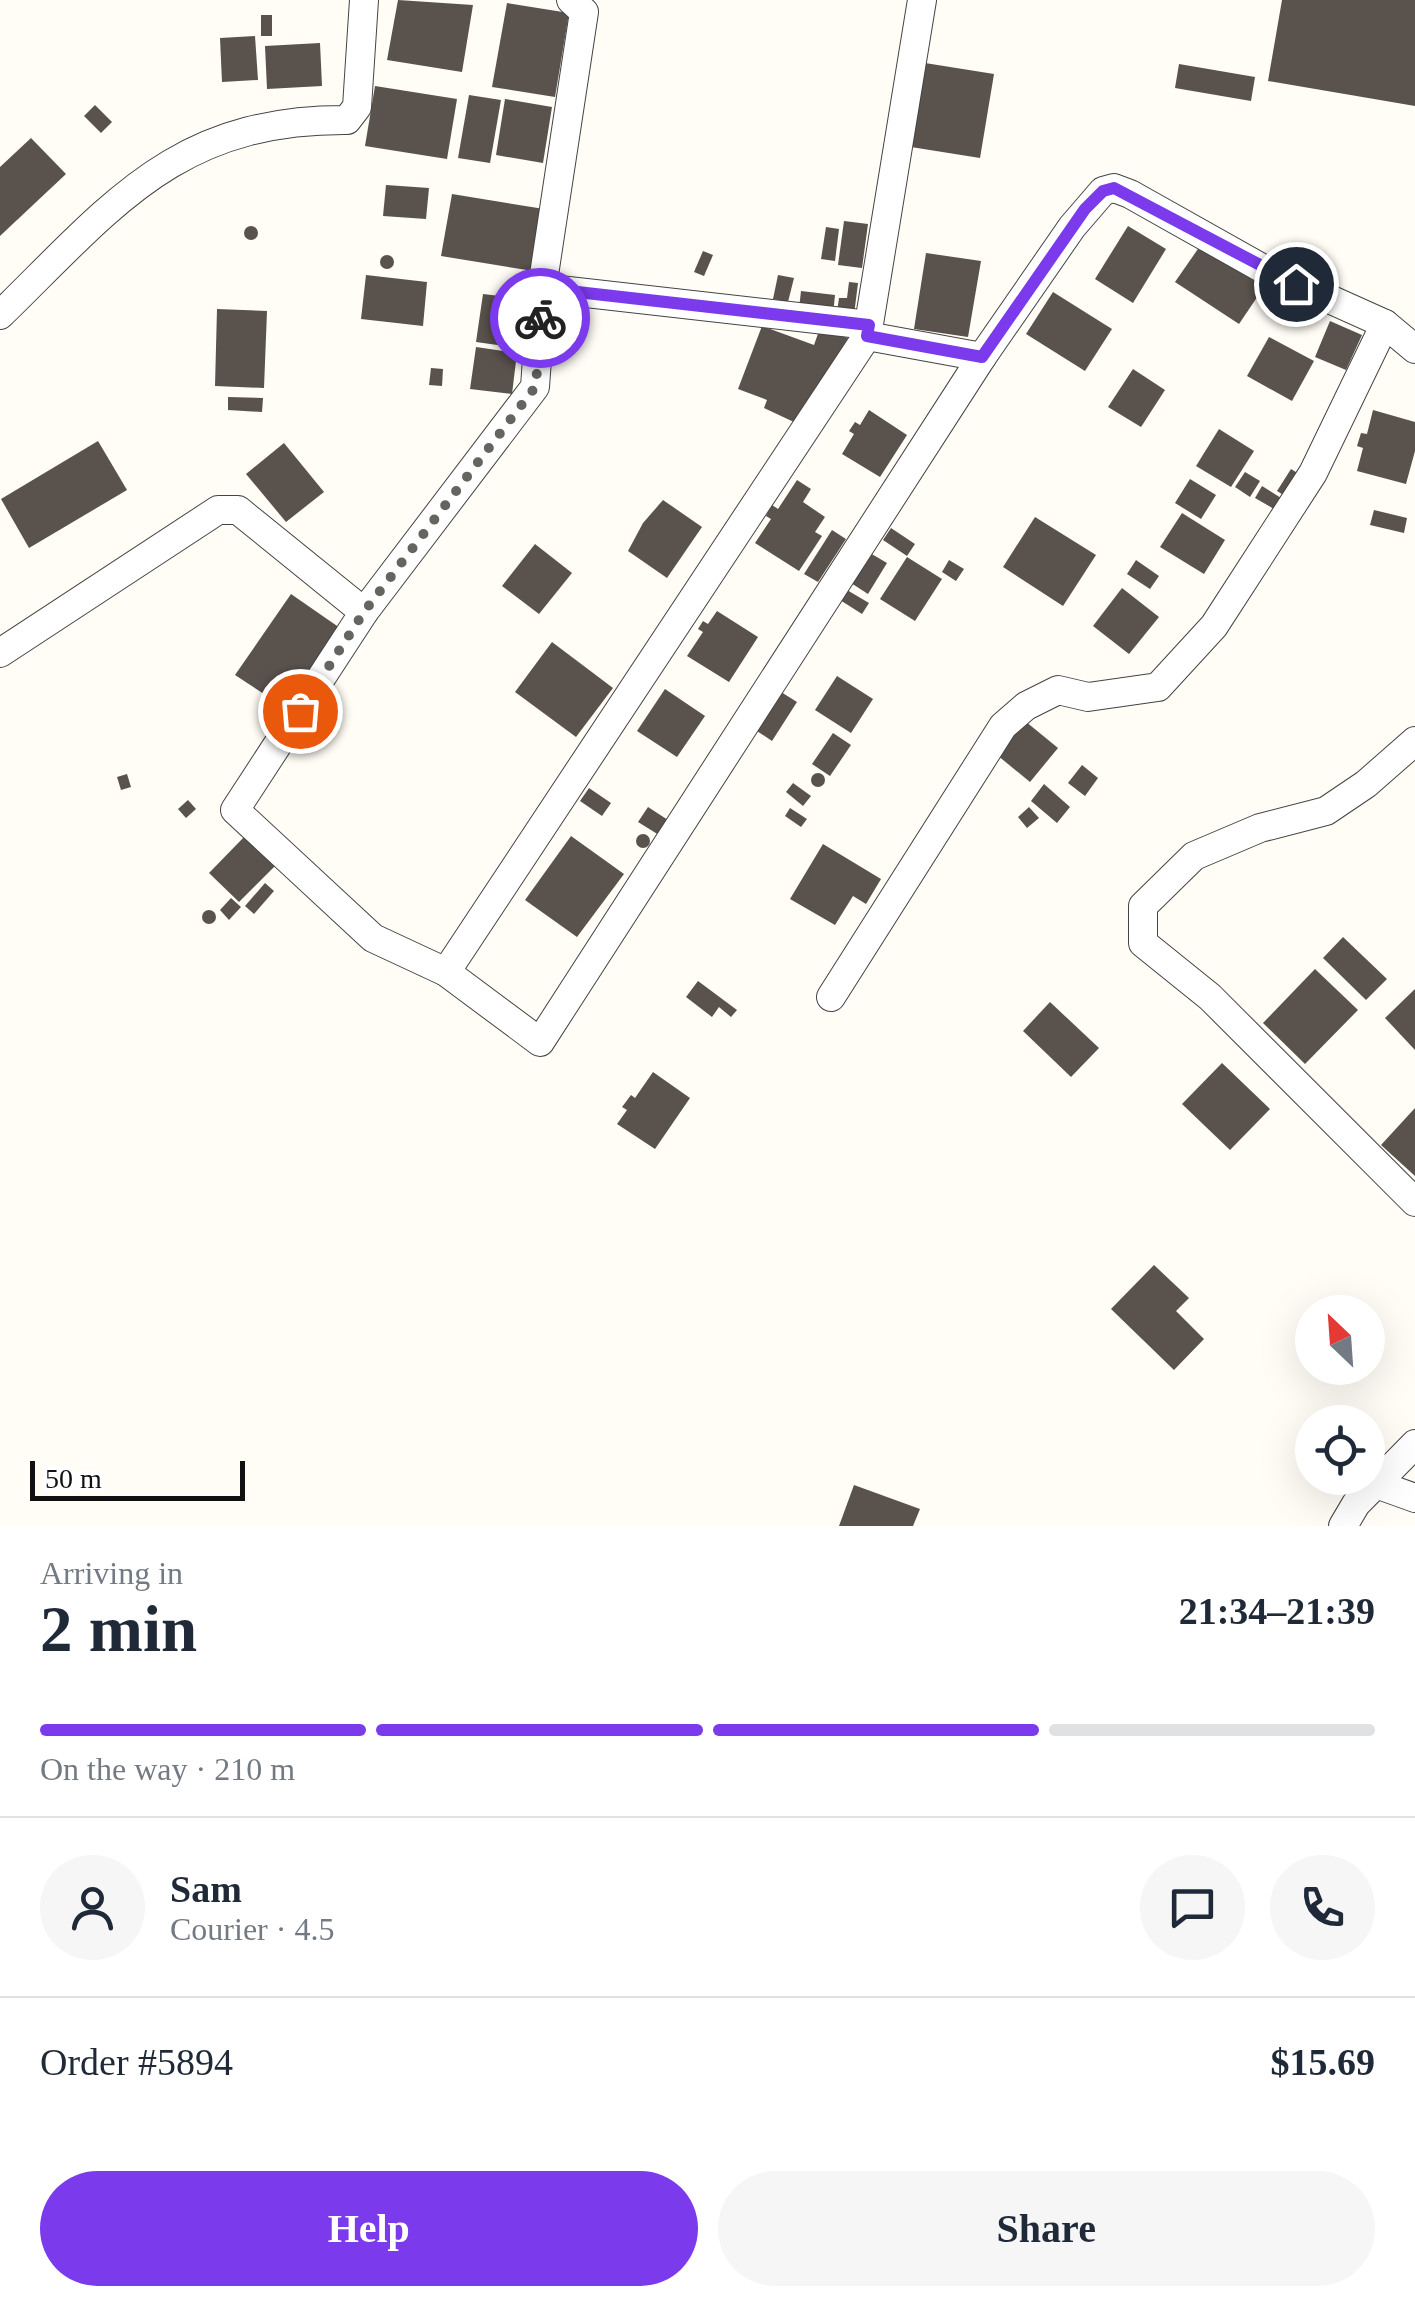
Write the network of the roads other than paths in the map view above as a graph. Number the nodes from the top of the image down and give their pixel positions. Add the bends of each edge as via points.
1 (364, 0) edge
2 (571, 0) edge
3 (922, 0) edge
4 (542, 288) junction
5 (0, 315) edge
6 (1385, 324) junction
7 (868, 330) junction
8 (1415, 348) edge
9 (982, 357) junction
10 (364, 612) junction
11 (0, 653) edge
12 (1415, 741) edge
13 (446, 972) junction
14 (831, 997) dead end
15 (1415, 1202) edge
16 (1415, 1444) edge
17 (1385, 1475) edge
18 (1385, 1487) edge
19 (1365, 1495) edge
20 (1415, 1498) edge
21 (1343, 1526) edge

1 - 5 street via 357,106 347,120 246,129 186,152 134,184
2 - 4 street via 584,12
3 - 7 street
4 - 7 street
4 - 10 street via 536,386
6 - 8 street
6 - 9 street via 1114,188 1085,209
6 - 14 street via 1314,474 1214,626 1158,686 1088,697 1058,690 1003,726
7 - 9 street
7 - 13 street
9 - 13 street via 540,1042
10 - 11 street via 238,510 218,510
10 - 13 street via 235,810 373,938
12 - 15 street via 1326,811 1260,828 1194,856 1144,906 1143,943 1210,997
16 - 17 street
18 - 20 street
19 - 21 street

